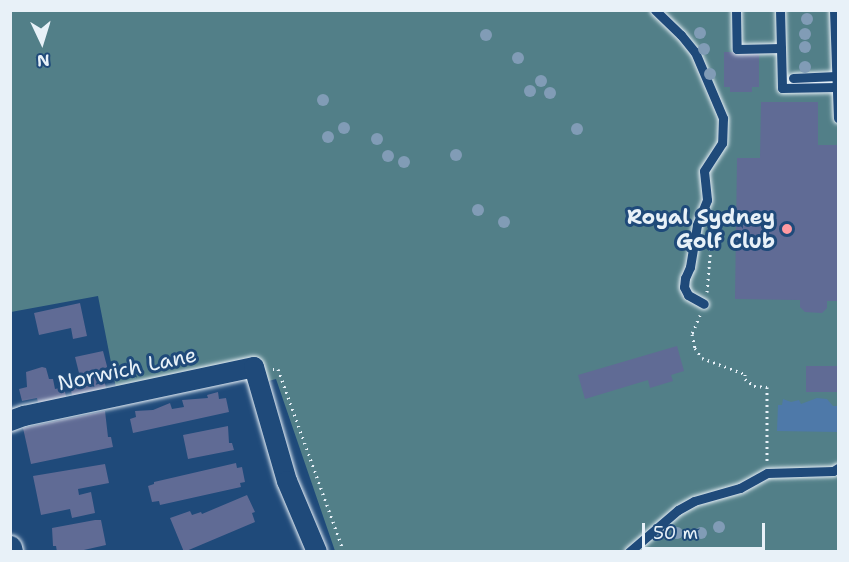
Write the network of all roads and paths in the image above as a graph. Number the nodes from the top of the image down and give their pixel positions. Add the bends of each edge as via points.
1 (656, 10) edge
2 (736, 10) edge
3 (780, 10) edge
4 (834, 10) edge
5 (781, 48) junction
6 (836, 76) junction
7 (794, 78) dead end
8 (836, 87) junction
9 (838, 118) edge
10 (704, 304) dead end
11 (254, 367) junction
12 (733, 371) dead end
13 (10, 421) edge
14 (838, 468) edge
15 (767, 473) junction
16 (317, 552) edge
17 (344, 552) edge
18 (629, 552) edge

1 - 10 lane via 694,52 723,118 722,143 704,171 707,200 697,225 684,287 688,295
2 - 5 lane via 737,49
3 - 5 lane
4 - 6 lane
5 - 8 lane via 782,88
6 - 7 lane
6 - 8 lane
8 - 9 lane
11 - 13 street, Norwich Lane
11 - 16 street via 287,481
11 - 17 path via 278,369
12 - 15 path via 745,374 754,386 767,387
14 - 15 lane
15 - 18 lane via 746,486 678,510

